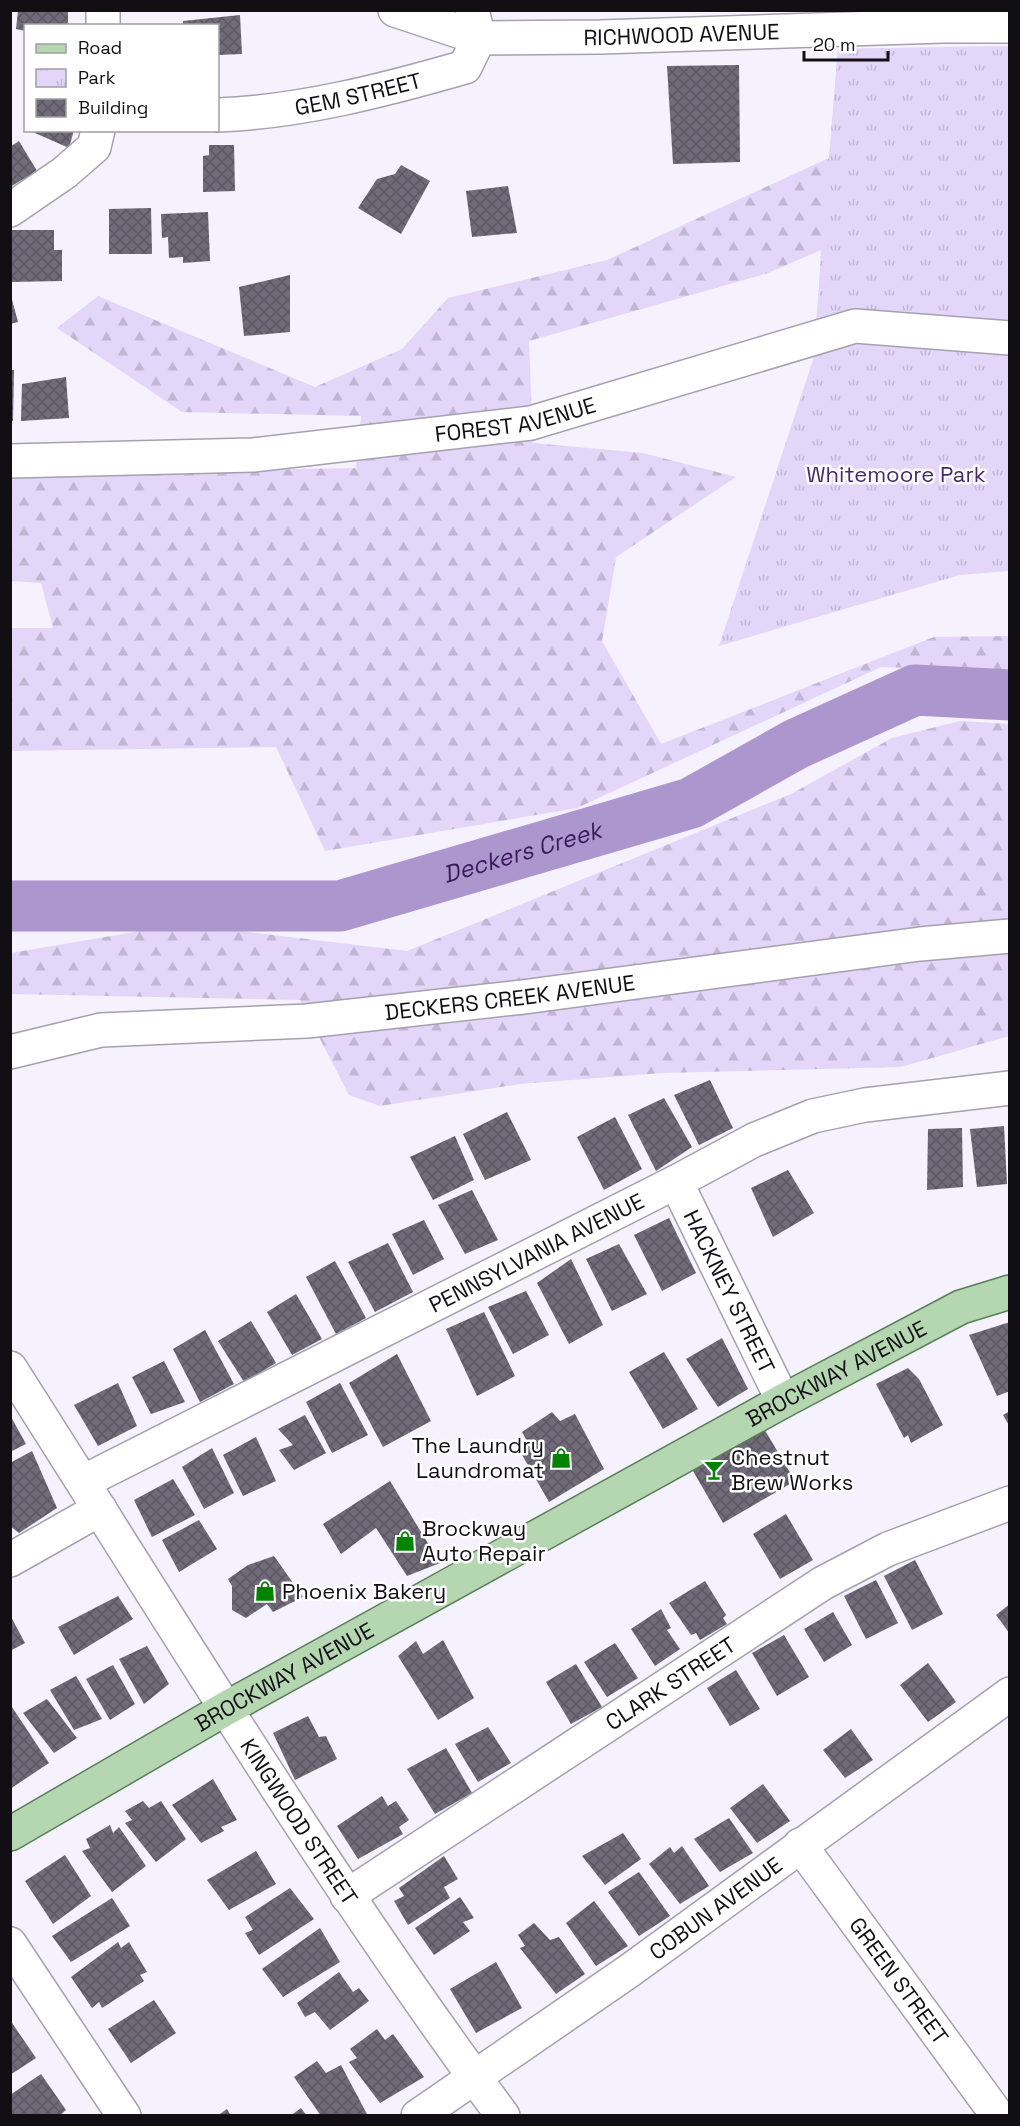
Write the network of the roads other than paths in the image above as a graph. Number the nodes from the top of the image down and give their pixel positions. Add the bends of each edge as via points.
1 (395, 10) edge
2 (988, 10) edge
3 (475, 24) edge
4 (942, 26) junction
5 (1010, 26) edge
6 (219, 115) edge
7 (98, 132) edge
8 (10, 210) edge
9 (1010, 338) edge
10 (10, 461) edge
11 (1010, 936) edge
12 (10, 1052) edge
13 (1010, 1088) edge
14 (676, 1182) junction
15 (1010, 1292) edge
16 (10, 1368) edge
17 (783, 1401) junction
18 (91, 1495) junction
19 (1010, 1503) edge
20 (10, 1560) edge
21 (1010, 1694) edge
22 (225, 1709) junction
23 (10, 1834) edge
24 (800, 1845) junction
25 (347, 1896) junction
26 (10, 1944) edge
27 (474, 2077) junction
28 (124, 2115) edge
29 (418, 2115) edge
30 (502, 2115) edge
31 (998, 2115) edge

1 - 3 street, RICHWOOD AVENUE
2 - 4 street
3 - 4 street, RICHWOOD AVENUE via 600,37
3 - 6 street, GEM STREET via 465,67 260,114
4 - 5 street, RICHWOOD AVENUE
7 - 8 street via 94,147
9 - 10 street, FOREST AVENUE via 855,326 531,423 253,455
11 - 12 street, DECKERS CREEK AVENUE via 307,1021 101,1030
13 - 14 street, PENNSYLVANIA AVENUE via 865,1105 813,1116 754,1140
14 - 17 street, HACKNEY STREET
14 - 18 street, PENNSYLVANIA AVENUE
15 - 17 main road, BROCKWAY AVENUE via 962,1307
16 - 18 street, KINGWOOD STREET
17 - 22 main road, BROCKWAY AVENUE
18 - 20 street, PENNSYLVANIA AVENUE
18 - 22 street, KINGWOOD STREET
19 - 25 street, CLARK STREET via 888,1549 823,1583
21 - 24 street, COBUN AVENUE
22 - 23 main road, BROCKWAY AVENUE
22 - 25 street, KINGWOOD STREET
24 - 27 street, COBUN AVENUE via 629,1971
24 - 31 street, GREEN STREET
25 - 27 street, KINGWOOD STREET
26 - 28 street
27 - 29 street, COBUN AVENUE
27 - 30 street, KINGWOOD STREET

